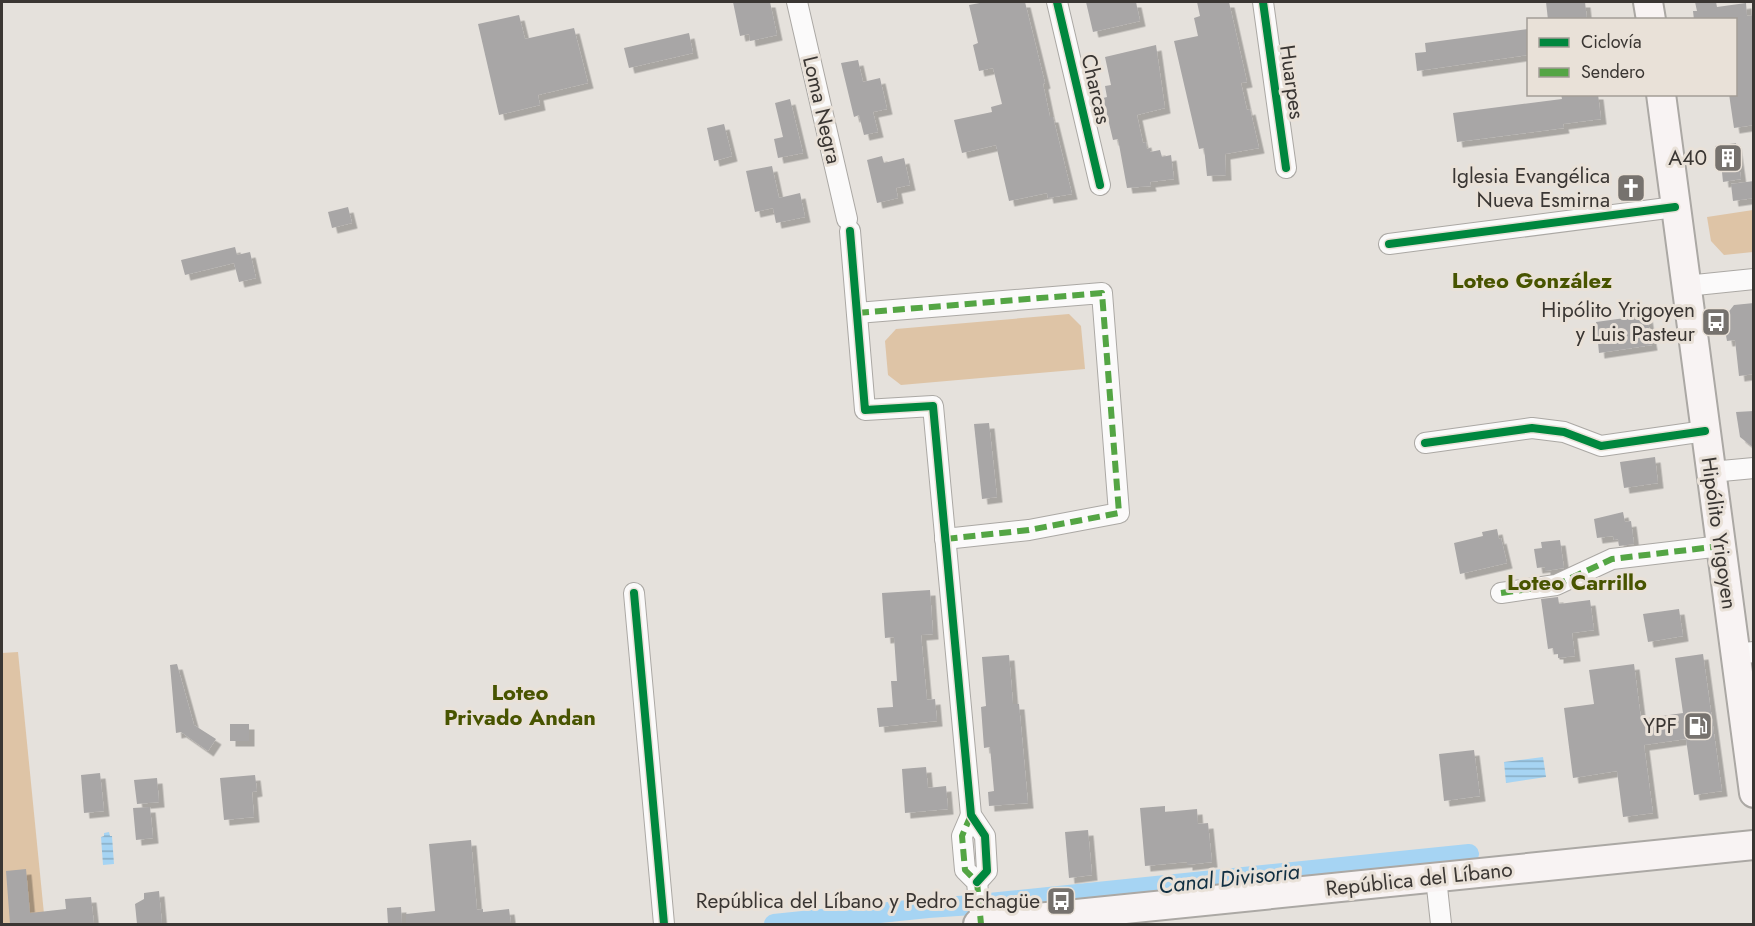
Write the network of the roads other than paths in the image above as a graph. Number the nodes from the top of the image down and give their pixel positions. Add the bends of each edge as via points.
1 (797, 2) edge
2 (1057, 2) edge
3 (1263, 2) edge
4 (1648, 2) edge
5 (1651, 18) edge
6 (1661, 96) edge
7 (1286, 168) dead end
8 (1100, 185) dead end
9 (1676, 207) junction
10 (1389, 244) dead end
11 (1754, 279) edge
12 (1686, 286) junction
13 (857, 313) junction
14 (1705, 431) junction
15 (1425, 443) dead end
16 (1754, 468) edge
17 (1711, 472) junction
18 (945, 539) junction
19 (1720, 546) junction
20 (634, 593) dead end
21 (1501, 593) dead end
22 (1744, 653) edge
23 (1754, 793) edge
24 (1754, 845) edge
25 (1436, 878) junction
26 (1113, 917) edge
27 (664, 924) edge
28 (979, 924) edge
29 (1441, 924) edge

1 - 13 street, Loma Negra via 849,225
2 - 8 street, Charcas
3 - 7 street, Huarpes
4 - 5 main road
6 - 9 main road, Hipólito Yrigoyen
9 - 10 street
9 - 12 main road, Hipólito Yrigoyen
11 - 12 street
12 - 14 main road, Hipólito Yrigoyen
13 - 18 street, Loma Negra via 865,410 933,406
13 - 18 street via 1102,293 1119,513 1029,530
14 - 15 street via 1601,446 1563,432 1532,428
14 - 17 main road, Hipólito Yrigoyen
16 - 17 street
17 - 19 main road, Hipólito Yrigoyen
18 - 28 street via 971,815 962,836 964,866 977,882
19 - 21 street via 1612,559 1556,585
19 - 22 main road, Hipólito Yrigoyen
20 - 27 street
22 - 23 main road, Hipólito Yrigoyen
24 - 25 main road, República del Líbano
25 - 26 main road, República del Líbano
25 - 29 street
26 - 28 main road, República del Líbano

